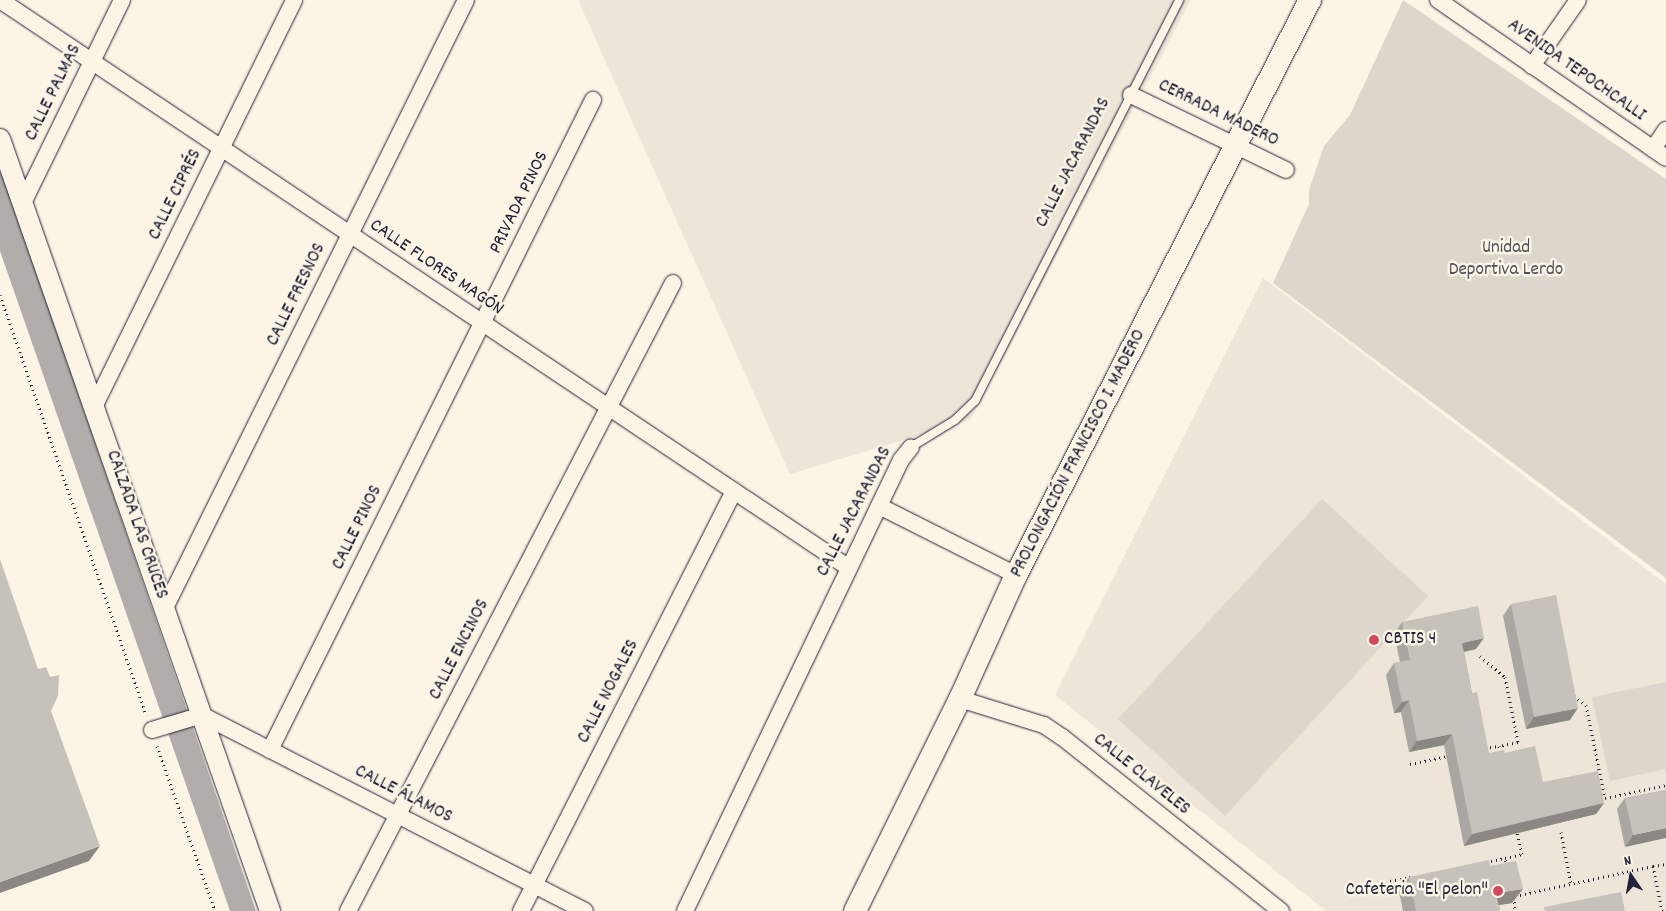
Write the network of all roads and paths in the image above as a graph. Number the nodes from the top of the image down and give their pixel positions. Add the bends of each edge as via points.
1 (0, 0) edge
2 (122, 0) edge
3 (294, 0) edge
4 (466, 0) edge
5 (1179, 0) edge
6 (1310, 0) edge
7 (1438, 0) edge
8 (1578, 0) edge
9 (91, 61) junction
10 (1532, 66) junction
11 (1131, 94) junction
12 (593, 100) dead end
13 (1666, 130) edge
14 (0, 139) edge
15 (1236, 145) junction
16 (221, 148) junction
17 (1659, 154) edge
18 (1286, 170) dead end
19 (23, 203) junction
20 (350, 234) junction
21 (673, 283) dead end
22 (0, 295) edge
23 (482, 323) junction
24 (94, 407) junction
25 (608, 407) junction
26 (911, 446) joint
27 (734, 491) junction
28 (879, 506) junction
29 (849, 568) junction
30 (1016, 575) junction
31 (165, 608) junction
32 (1480, 656) dead end
33 (1570, 694) edge
34 (960, 699) junction
35 (198, 716) junction
36 (159, 727) junction
37 (1499, 746) junction
38 (1481, 749) edge
39 (270, 750) junction
40 (1454, 755) edge
41 (1410, 764) dead end
42 (1503, 764) edge
43 (1666, 785) edge
44 (398, 815) junction
45 (1516, 827) edge
46 (1561, 832) dead end
47 (1505, 858) junction
48 (1476, 864) edge
49 (1666, 864) edge
50 (1653, 866) junction
51 (1507, 868) edge
52 (1419, 875) edge
53 (1390, 881) dead end
54 (1571, 884) junction
55 (534, 885) junction
56 (1512, 886) edge
57 (1514, 896) junction
58 (215, 911) edge
59 (270, 911) edge
60 (348, 911) edge
61 (521, 911) edge
62 (585, 911) edge
63 (685, 911) edge
64 (855, 911) edge
65 (1281, 911) edge
66 (1515, 911) edge
67 (1662, 911) edge

1 - 9 street, CALLE FLORES MAGÓN
2 - 9 street, CALLE PALMAS
3 - 16 street, CALLE CIPRÉS
4 - 20 street, CALLE FRESNOS
5 - 11 lane, CALLE JACARANDAS
6 - 15 main road, PROLONGACIÓN FRANCISCO I. MADERO
7 - 10 street, AVENIDA TEPOCHCALLI
8 - 10 street
9 - 16 street, CALLE FLORES MAGÓN
9 - 19 street, CALLE PALMAS
10 - 17 street, AVENIDA TEPOCHCALLI
11 - 15 street, CERRADA MADERO
11 - 26 lane, CALLE JACARANDAS via 975,401 955,420
12 - 23 street, PRIVADA PINOS
13 - 17 street
14 - 19 street, CALZADA LAS CRUCES
15 - 18 street, CERRADA MADERO
15 - 30 main road, PROLONGACIÓN FRANCISCO I. MADERO
16 - 20 street, CALLE FLORES MAGÓN
16 - 24 street, CALLE CIPRÉS
19 - 24 street, CALZADA LAS CRUCES
20 - 23 street, CALLE FLORES MAGÓN
20 - 31 street, CALLE FRESNOS
21 - 25 street, CALLE ENCINOS
22 - 36 path
23 - 25 street, CALLE FLORES MAGÓN
23 - 39 street, CALLE PINOS
24 - 31 street, CALZADA LAS CRUCES
25 - 27 street, CALLE FLORES MAGÓN
25 - 44 street, CALLE ENCINOS
26 - 28 street, CALLE JACARANDAS
27 - 29 street, CALLE FLORES MAGÓN
27 - 55 street, CALLE NOGALES
28 - 29 street, CALLE JACARANDAS
28 - 30 street
29 - 63 street, CALLE JACARANDAS
30 - 34 main road, PROLONGACIÓN FRANCISCO I. MADERO
31 - 35 street, CALZADA LAS CRUCES
32 - 37 path via 1505,677 1518,742
33 - 43 path via 1586,705 1604,798
34 - 64 main road, PROLONGACIÓN FRANCISCO I. MADERO
34 - 65 street, CALLE CLAVELES via 1050,729
35 - 36 street
35 - 39 street, CALLE ÁLAMOS
35 - 59 street, CALZADA LAS CRUCES
36 - 58 path
37 - 38 path
37 - 42 path
39 - 44 street, CALLE ÁLAMOS
40 - 41 path
44 - 55 street, CALLE ÁLAMOS
44 - 60 street, CALLE ENCINOS
45 - 47 path via 1522,854
46 - 54 path
47 - 48 path
47 - 51 path
49 - 50 path
50 - 54 path
50 - 67 path
52 - 53 path
54 - 57 path
55 - 61 street, CALLE NOGALES
55 - 62 street, CALLE ÁLAMOS
56 - 57 path
57 - 66 path

